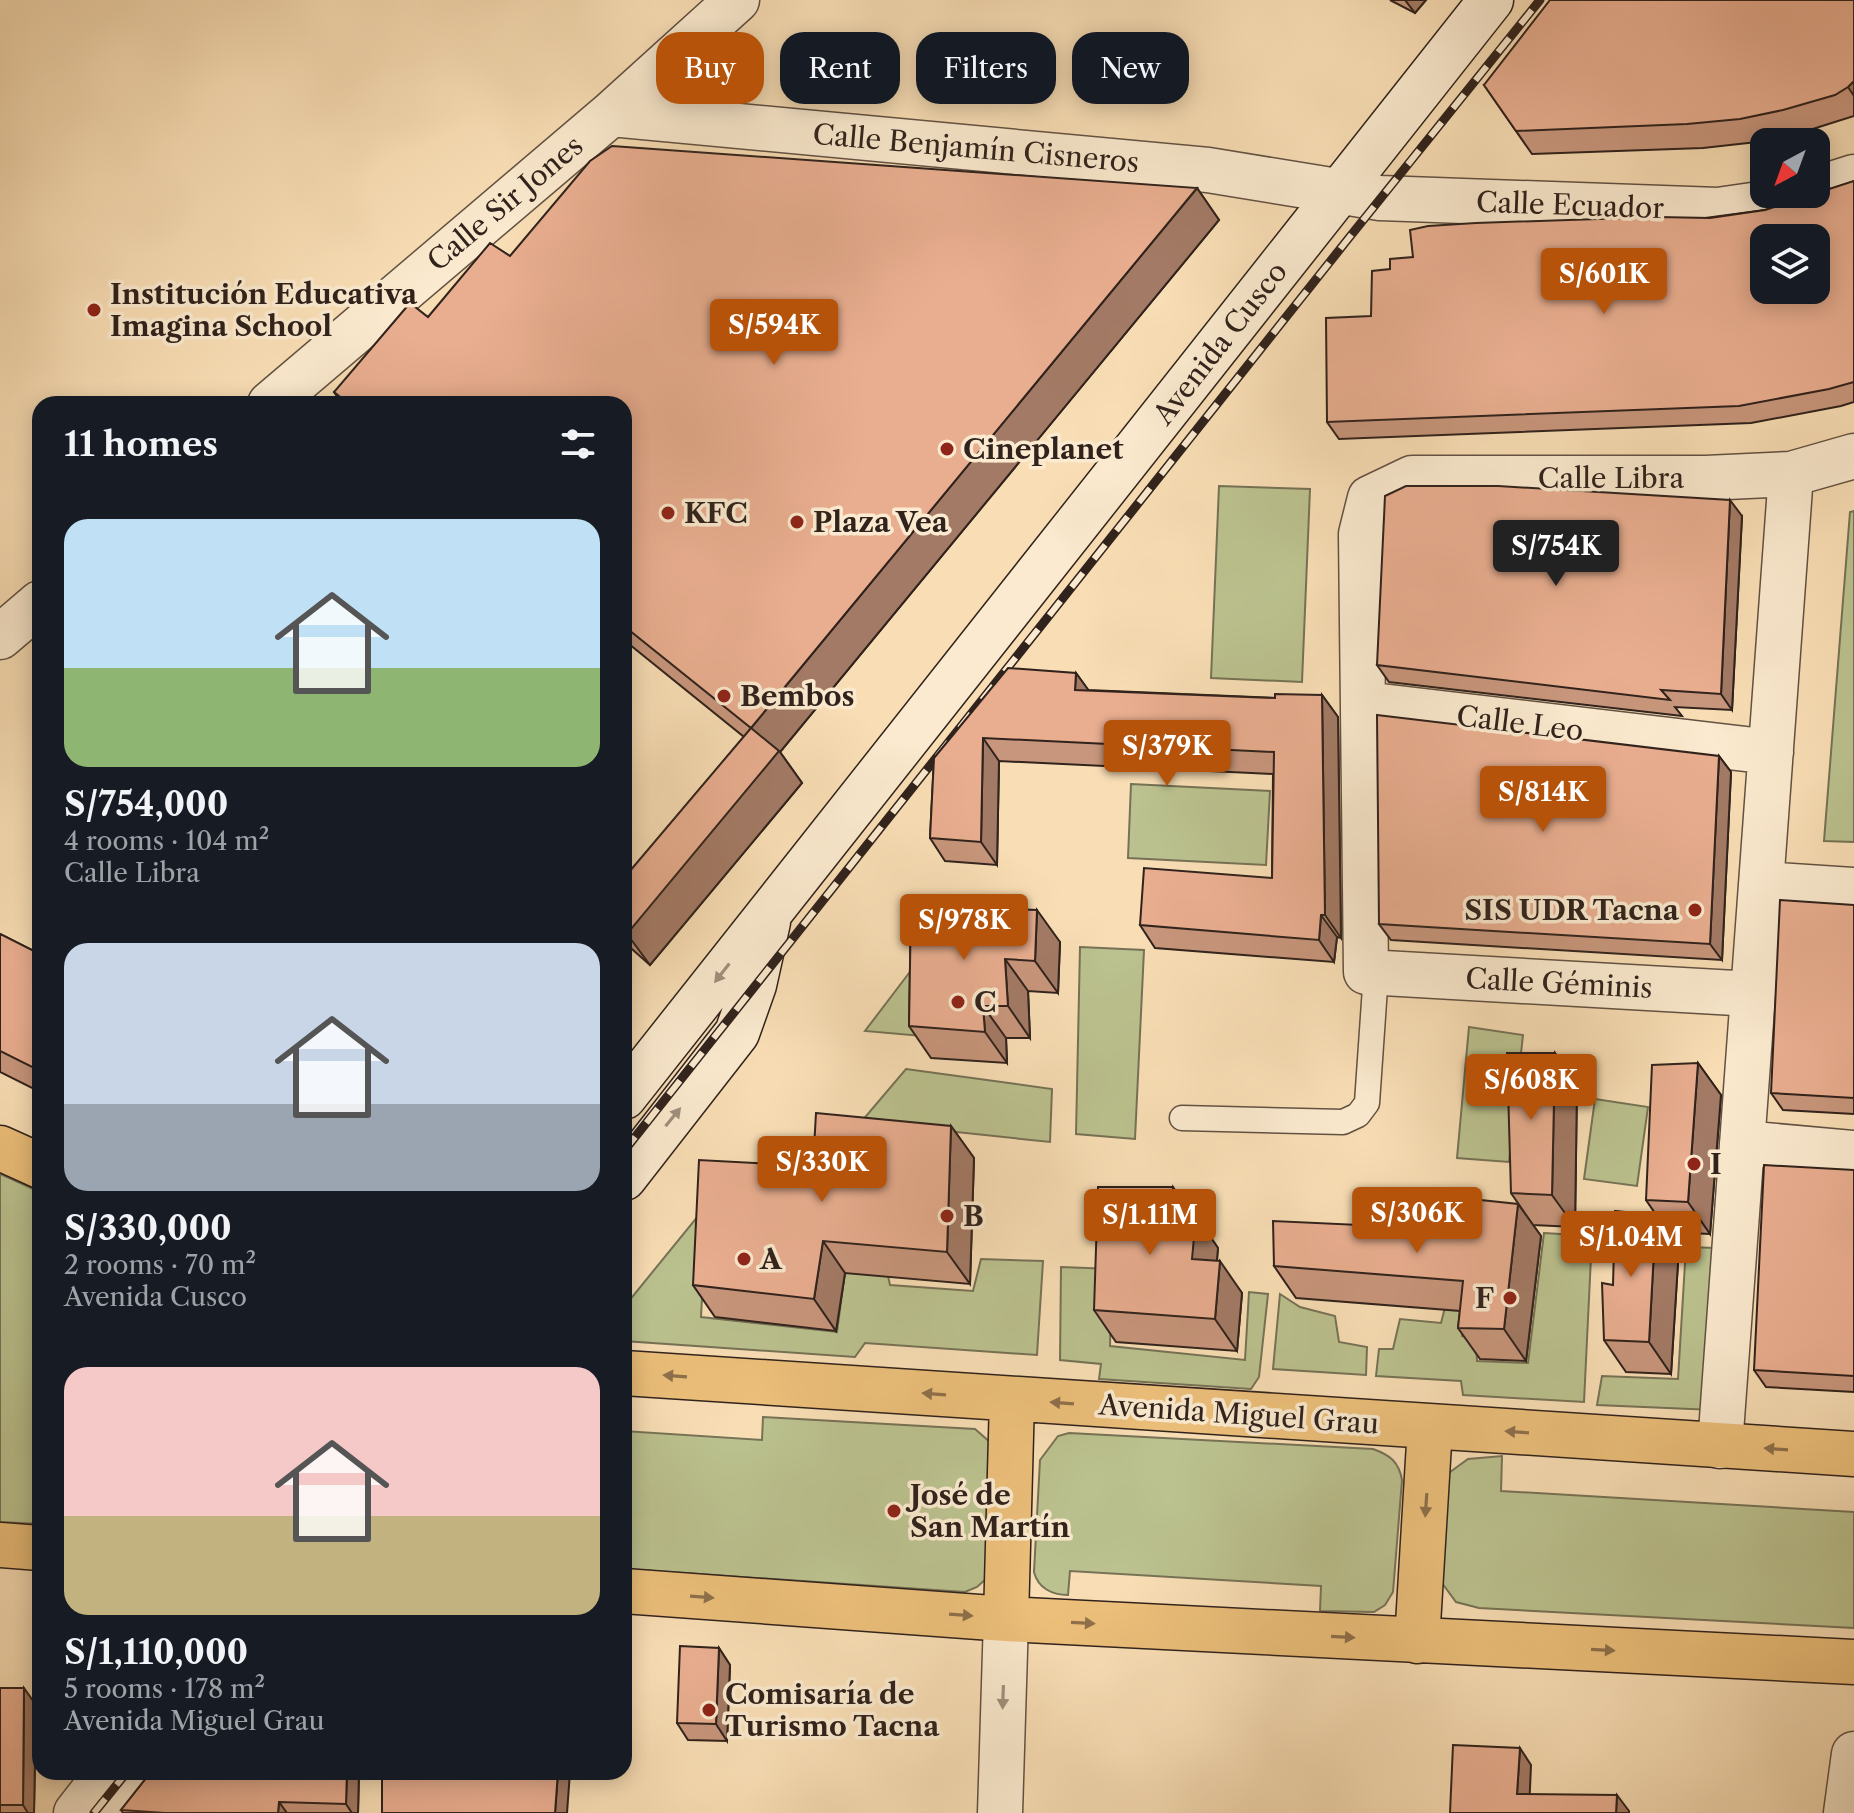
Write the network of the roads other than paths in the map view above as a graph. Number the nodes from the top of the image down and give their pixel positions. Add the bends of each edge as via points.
1 (737, 0) edge
2 (1491, 0) edge
3 (611, 114) junction
4 (1854, 177) edge
5 (1830, 185) edge
6 (1340, 191) junction
7 (1750, 205) edge
8 (279, 396) edge
9 (1854, 456) edge
10 (1791, 474) junction
11 (32, 610) edge
12 (0, 637) edge
13 (1364, 704) junction
14 (1771, 752) junction
15 (1761, 884) junction
16 (1854, 890) edge
17 (770, 912) junction
18 (1371, 973) junction
19 (1753, 994) junction
20 (632, 1087) edge
21 (1182, 1118) dead end
22 (1742, 1143) junction
23 (0, 1148) edge
24 (1854, 1153) edge
25 (32, 1162) edge
26 (632, 1168) edge
27 (632, 1374) edge
28 (1012, 1399) junction
29 (1430, 1427) junction
30 (1720, 1446) junction
31 (1854, 1454) edge
32 (0, 1545) edge
33 (32, 1547) edge
34 (632, 1592) edge
35 (1006, 1619) junction
36 (1417, 1641) junction
37 (1854, 1662) edge
38 (1854, 1754) edge
39 (102, 1780) edge
40 (138, 1780) edge
41 (76, 1813) edge
42 (112, 1813) edge
43 (1000, 1813) edge
44 (1846, 1813) edge

1 - 3 street, Calle Sir Jones
2 - 6 street, Avenida Cusco
3 - 6 street, Calle Benjamín Cisneros via 1208,170
3 - 8 street, Calle Sir Jones
4 - 5 street
6 - 7 street, Calle Ecuador via 1380,198 1718,210
6 - 17 street, Avenida Cusco
9 - 10 street, Calle Libra
10 - 13 street, Calle Libra via 1412,478 1370,498 1361,534
10 - 14 street
11 - 12 street
13 - 14 street, Calle Leo
13 - 18 street
14 - 15 street
15 - 16 street
15 - 19 street
17 -> 20 street, Avenida Cusco
26 -> 17 street, Avenida Cusco via 737,1033
18 - 19 street, Calle Géminis
18 - 21 lane via 1367,1103 1358,1115 1343,1122
19 - 22 street
22 - 24 street
22 - 30 street
23 - 25 main road
28 -> 27 main road, Avenida Miguel Grau
29 -> 28 main road, Avenida Miguel Grau
28 - 35 main road
30 -> 29 main road, Avenida Miguel Grau
29 -> 36 main road
31 -> 30 main road, Avenida Miguel Grau
32 - 33 main road
34 -> 35 main road
35 -> 36 main road
35 -> 43 street
36 -> 37 main road
38 - 44 street
39 - 41 street
40 - 42 street

